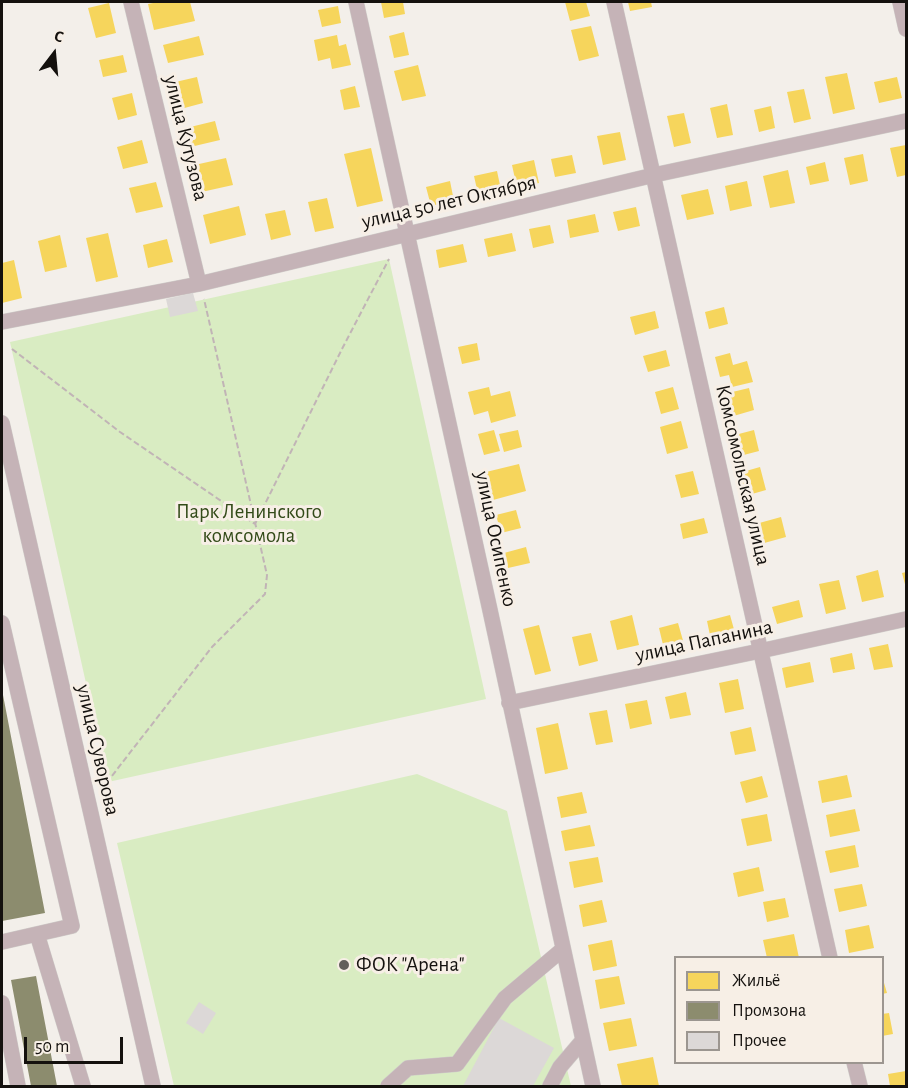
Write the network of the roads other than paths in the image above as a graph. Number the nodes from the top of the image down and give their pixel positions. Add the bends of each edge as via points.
1 (131, 2) edge
2 (356, 2) edge
3 (614, 2) edge
4 (900, 2) edge
5 (906, 29) edge
6 (906, 121) edge
7 (654, 175) junction
8 (409, 233) junction
9 (200, 284) junction
10 (2, 322) edge
11 (2, 423) edge
12 (906, 619) edge
13 (2, 623) edge
14 (760, 651) junction
15 (509, 702) junction
16 (37, 934) junction
17 (2, 942) edge
18 (563, 949) junction
19 (830, 956) edge
20 (2, 1003) edge
21 (583, 1040) junction
22 (854, 1064) edge
23 (18, 1086) edge
24 (82, 1086) edge
25 (153, 1086) edge
26 (388, 1086) edge
27 (550, 1086) edge
28 (593, 1086) edge
29 (860, 1086) edge

1 - 9 street, улица Кутузова
2 - 8 street, улица Осипенко
3 - 7 street, Комсомольская улица
4 - 5 street
6 - 7 street, улица 50 лет Октября
7 - 8 street, улица 50 лет Октября
7 - 14 street, Комсомольская улица
8 - 9 street, улица 50 лет Октября
8 - 15 street, улица Осипенко
9 - 10 street, улица 50 лет Октября
11 - 25 street, улица Суворова
12 - 14 street, улица Папанина
13 - 16 street via 72,926
14 - 15 street, улица Папанина
14 - 19 street, Комсомольская улица
15 - 18 street, улица Осипенко
16 - 17 street
16 - 24 street
18 - 21 street, улица Осипенко
18 - 26 street via 505,998 457,1064 408,1068
20 - 23 street
21 - 27 street
21 - 28 street, улица Осипенко
22 - 29 street

